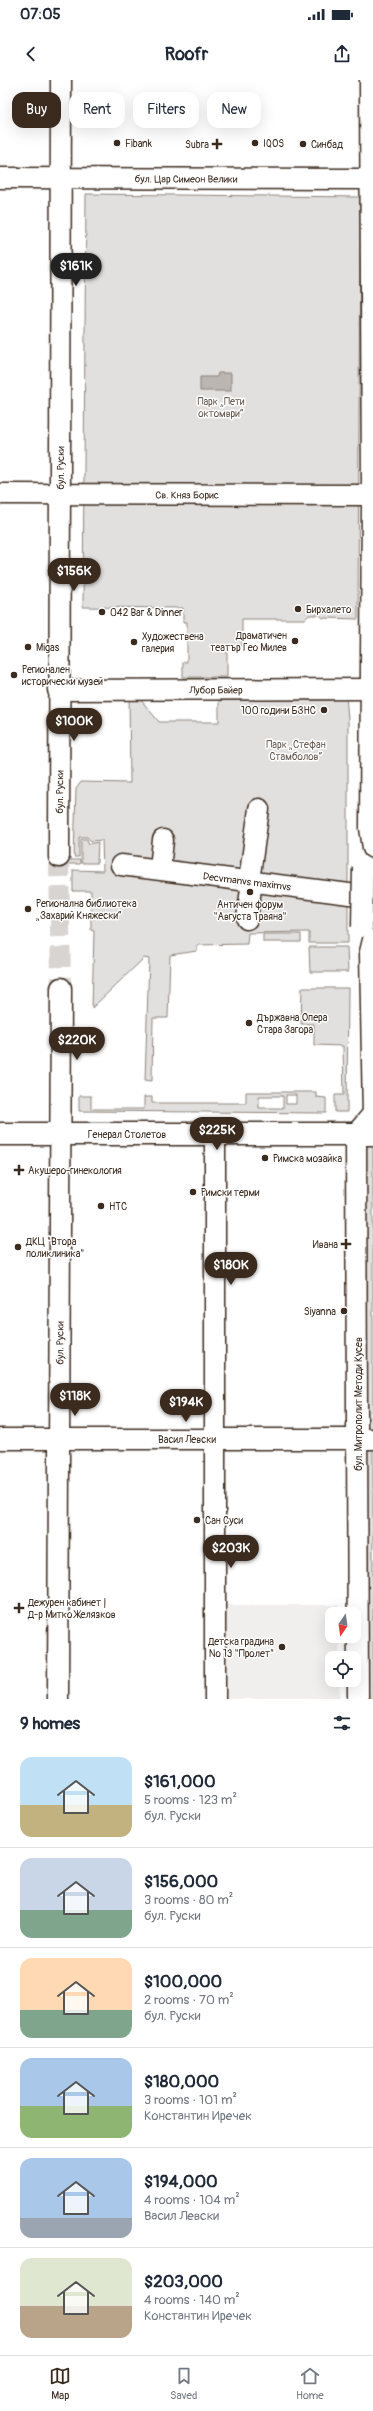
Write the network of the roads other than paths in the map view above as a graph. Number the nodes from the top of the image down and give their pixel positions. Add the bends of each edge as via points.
1 (61, 80) edge
2 (370, 80) edge
3 (0, 178) edge
4 (61, 178) junction
5 (372, 179) edge
6 (0, 494) edge
7 (59, 494) junction
8 (372, 495) edge
9 (371, 689) edge
10 (58, 690) junction
11 (258, 809) dead end
12 (370, 828) junction
13 (163, 840) dead end
14 (373, 848) edge
15 (59, 857) tunnel mouth
16 (121, 865) dead end
17 (160, 869) junction
18 (251, 881) junction
19 (373, 897) edge
20 (247, 919) dead end
21 (368, 940) edge
22 (61, 988) tunnel mouth
23 (368, 1125) edge
24 (0, 1134) edge
25 (60, 1134) junction
26 (216, 1134) junction
27 (0, 1439) edge
28 (59, 1439) junction
29 (216, 1439) junction
30 (366, 1439) edge
31 (58, 1699) edge
32 (216, 1699) edge
33 (358, 1699) edge

1 - 4 street, бул. Руски
2 - 5 street, бул. Митрополит Методи Кусев
3 - 4 street, бул. Цар Симеон Велики
4 - 5 street, бул. Цар Симеон Велики
4 - 7 street, бул. Руски
5 - 8 street, бул. Митрополит Методи Кусев
6 - 7 street, Св. Княз Борис
7 - 8 street, Св. Княз Борис
7 - 10 street, бул. Руски
8 - 9 street, бул. Митрополит Методи Кусев
9 - 10 street, Лубор Байер
9 - 12 street, бул. Митрополит Методи Кусев
10 - 15 street, бул. Руски
11 - 18 street
12 - 14 street, бул. Митрополит Методи Кусев
12 - 21 street, бул. Митрополит Методи Кусев, bridge via 363,867
13 - 17 street
16 - 17 street, Decvmanvs maximvs
17 - 18 street, Decvmanvs maximvs
18 - 19 street, Decvmanvs maximvs
18 - 20 street
21 - 23 street, бул. Митрополит Методи Кусев
22 - 25 street, бул. Руски
23 - 26 main road, Генерал Столетов
23 - 30 street, бул. Митрополит Методи Кусев
24 - 25 main road, Генерал Столетов
25 - 26 main road, Генерал Столетов
25 - 28 street, бул. Руски
26 - 29 street
27 - 28 street, Васил Левски
28 - 29 street, Васил Левски
28 - 31 street, бул. Руски
29 - 30 street, Васил Левски
29 - 32 street
30 - 33 street, бул. Митрополит Методи Кусев

